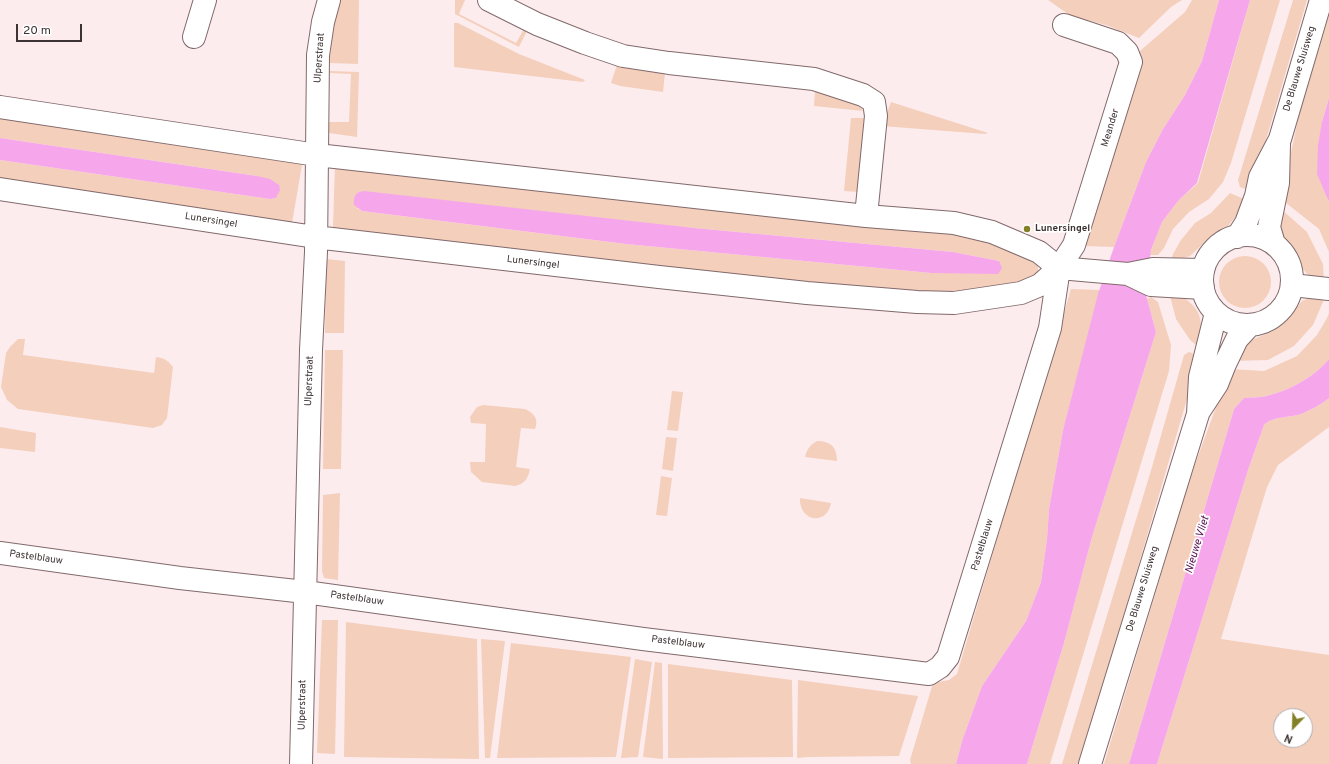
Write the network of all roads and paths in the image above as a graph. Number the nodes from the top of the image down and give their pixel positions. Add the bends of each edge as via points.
1 (205, 0) edge
2 (329, 0) edge
3 (488, 0) edge
4 (1321, 0) edge
5 (1064, 25) dead end
6 (194, 37) dead end
7 (0, 108) edge
8 (1280, 139) junction
9 (317, 155) junction
10 (0, 189) edge
11 (866, 216) junction
12 (315, 237) junction
13 (1237, 237) junction
14 (1274, 244) junction
15 (1059, 268) junction
16 (1203, 279) junction
17 (1292, 285) junction
18 (1329, 289) edge
19 (1216, 313) junction
20 (1250, 325) junction
21 (1198, 414) junction
22 (0, 553) edge
23 (305, 592) junction
24 (301, 764) edge
25 (1090, 764) edge

1 - 6 street
2 - 9 street, Ulperstraat via 318,55
3 - 11 street via 537,24 623,56 814,79 863,95 874,102 876,116
4 - 8 street, De Blauwe Sluisweg
5 - 15 street, Meander via 1118,43 1127,52 1131,62 1074,245
7 - 9 street
8 - 13 street, De Blauwe Sluisweg via 1260,177 1246,223
8 - 14 street, De Blauwe Sluisweg via 1278,183 1269,227
9 - 11 street
9 - 12 street, Ulperstraat
10 - 12 street, Lunersingel
11 - 15 street via 954,223 992,232 1039,252
12 - 15 street, Lunersingel via 674,279 917,302 954,303 1022,293 1040,285
12 - 23 street, Ulperstraat
13 - 14 street via 1252,236
13 - 16 street via 1215,249 1206,262
14 - 17 street via 1288,262
15 - 16 street
15 - 23 street, Pastelblauw via 1050,328 948,656 940,667 929,674 643,639
16 - 19 street via 1207,301
17 - 18 street
17 - 20 street via 1287,300 1278,313 1265,321
19 - 20 street via 1235,324
19 - 21 street, De Blauwe Sluisweg via 1200,377
20 - 21 street, De Blauwe Sluisweg via 1238,339 1217,384
21 - 25 street, De Blauwe Sluisweg
22 - 23 street, Pastelblauw
23 - 24 street, Ulperstraat

